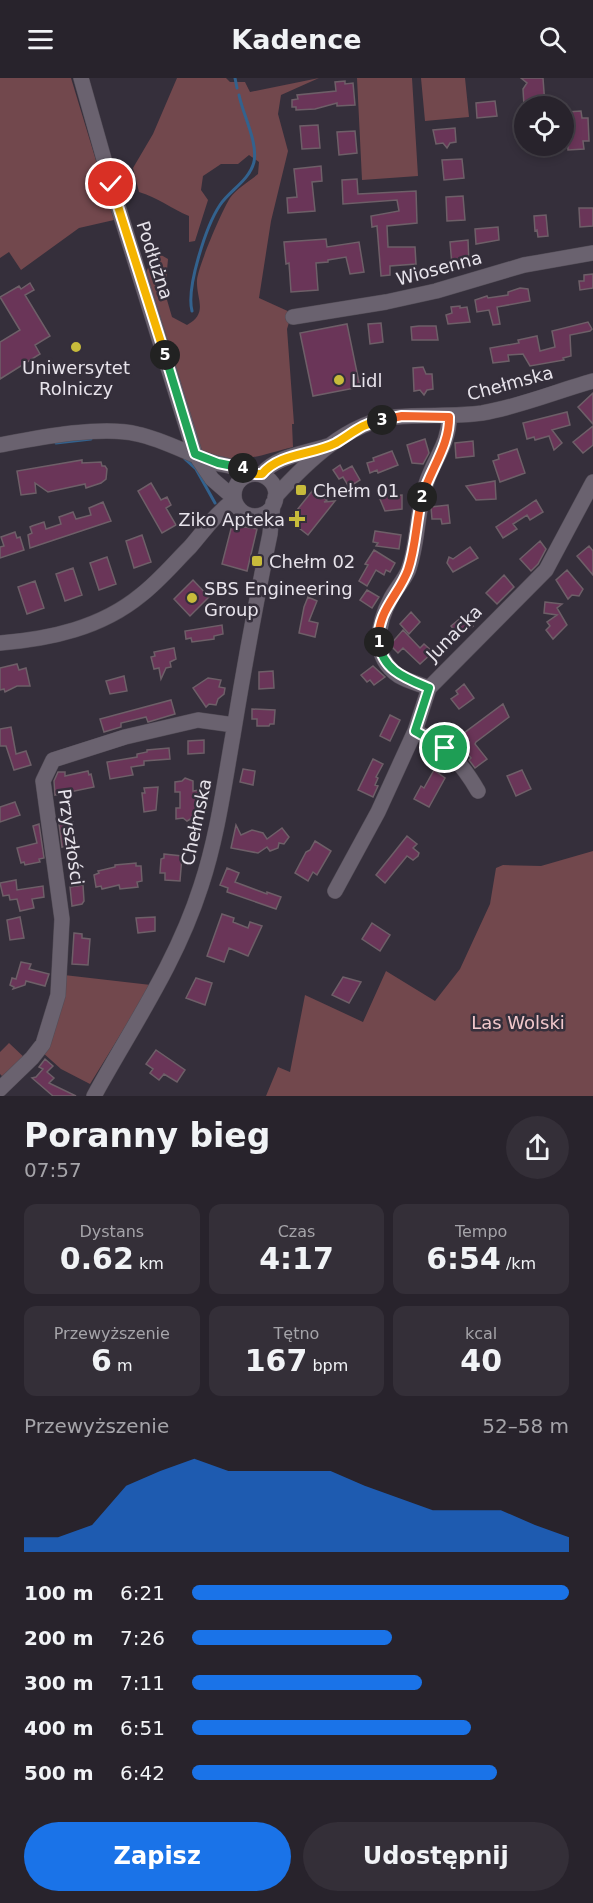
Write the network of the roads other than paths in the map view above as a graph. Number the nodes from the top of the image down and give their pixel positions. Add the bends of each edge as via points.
1 (81, 78) edge
2 (593, 253) edge
3 (293, 317) dead end
4 (593, 381) edge
5 (449, 417) junction
6 (335, 443) junction
7 (0, 446) edge
8 (195, 454) junction
9 (258, 474) junction
10 (593, 482) edge
11 (274, 500) junction
12 (240, 506) junction
13 (270, 534) junction
14 (0, 643) edge
15 (429, 688) junction
16 (234, 725) junction
17 (415, 731) junction
18 (478, 791) dead end
19 (335, 891) dead end
20 (0, 1089) edge
21 (94, 1096) edge

1 - 8 street, Podłużna
2 - 3 street, Wiosenna via 524,265 396,300
4 - 5 street, Chełmska via 489,411
5 - 6 street, Chełmska via 402,416 373,422
5 - 15 street via 447,439 427,481 417,515 408,571 390,599 378,630 381,654 389,666 399,676
6 - 9 street, Chełmska via 277,462
6 - 11 street, Chełmska via 293,478
7 - 8 street via 125,431
8 - 9 street
8 - 12 street, Podłużna via 212,479
9 - 11 street via 272,482
9 - 12 street via 236,488
10 - 15 street, Junacka via 546,570
11 - 12 street via 262,514
11 - 13 street, Chełmska
12 - 13 street via 262,519
12 - 14 street via 203,532 140,596 106,618 43,639
13 - 16 street, Chełmska
15 - 17 street, Junacka
16 - 20 street, Przyszłości via 198,720 125,737 53,760 43,781 62,919 58,995 43,1044
16 - 21 street, Chełmska via 210,858 192,912 150,1003
17 - 18 street via 445,748
17 - 19 street, Junacka via 374,821

